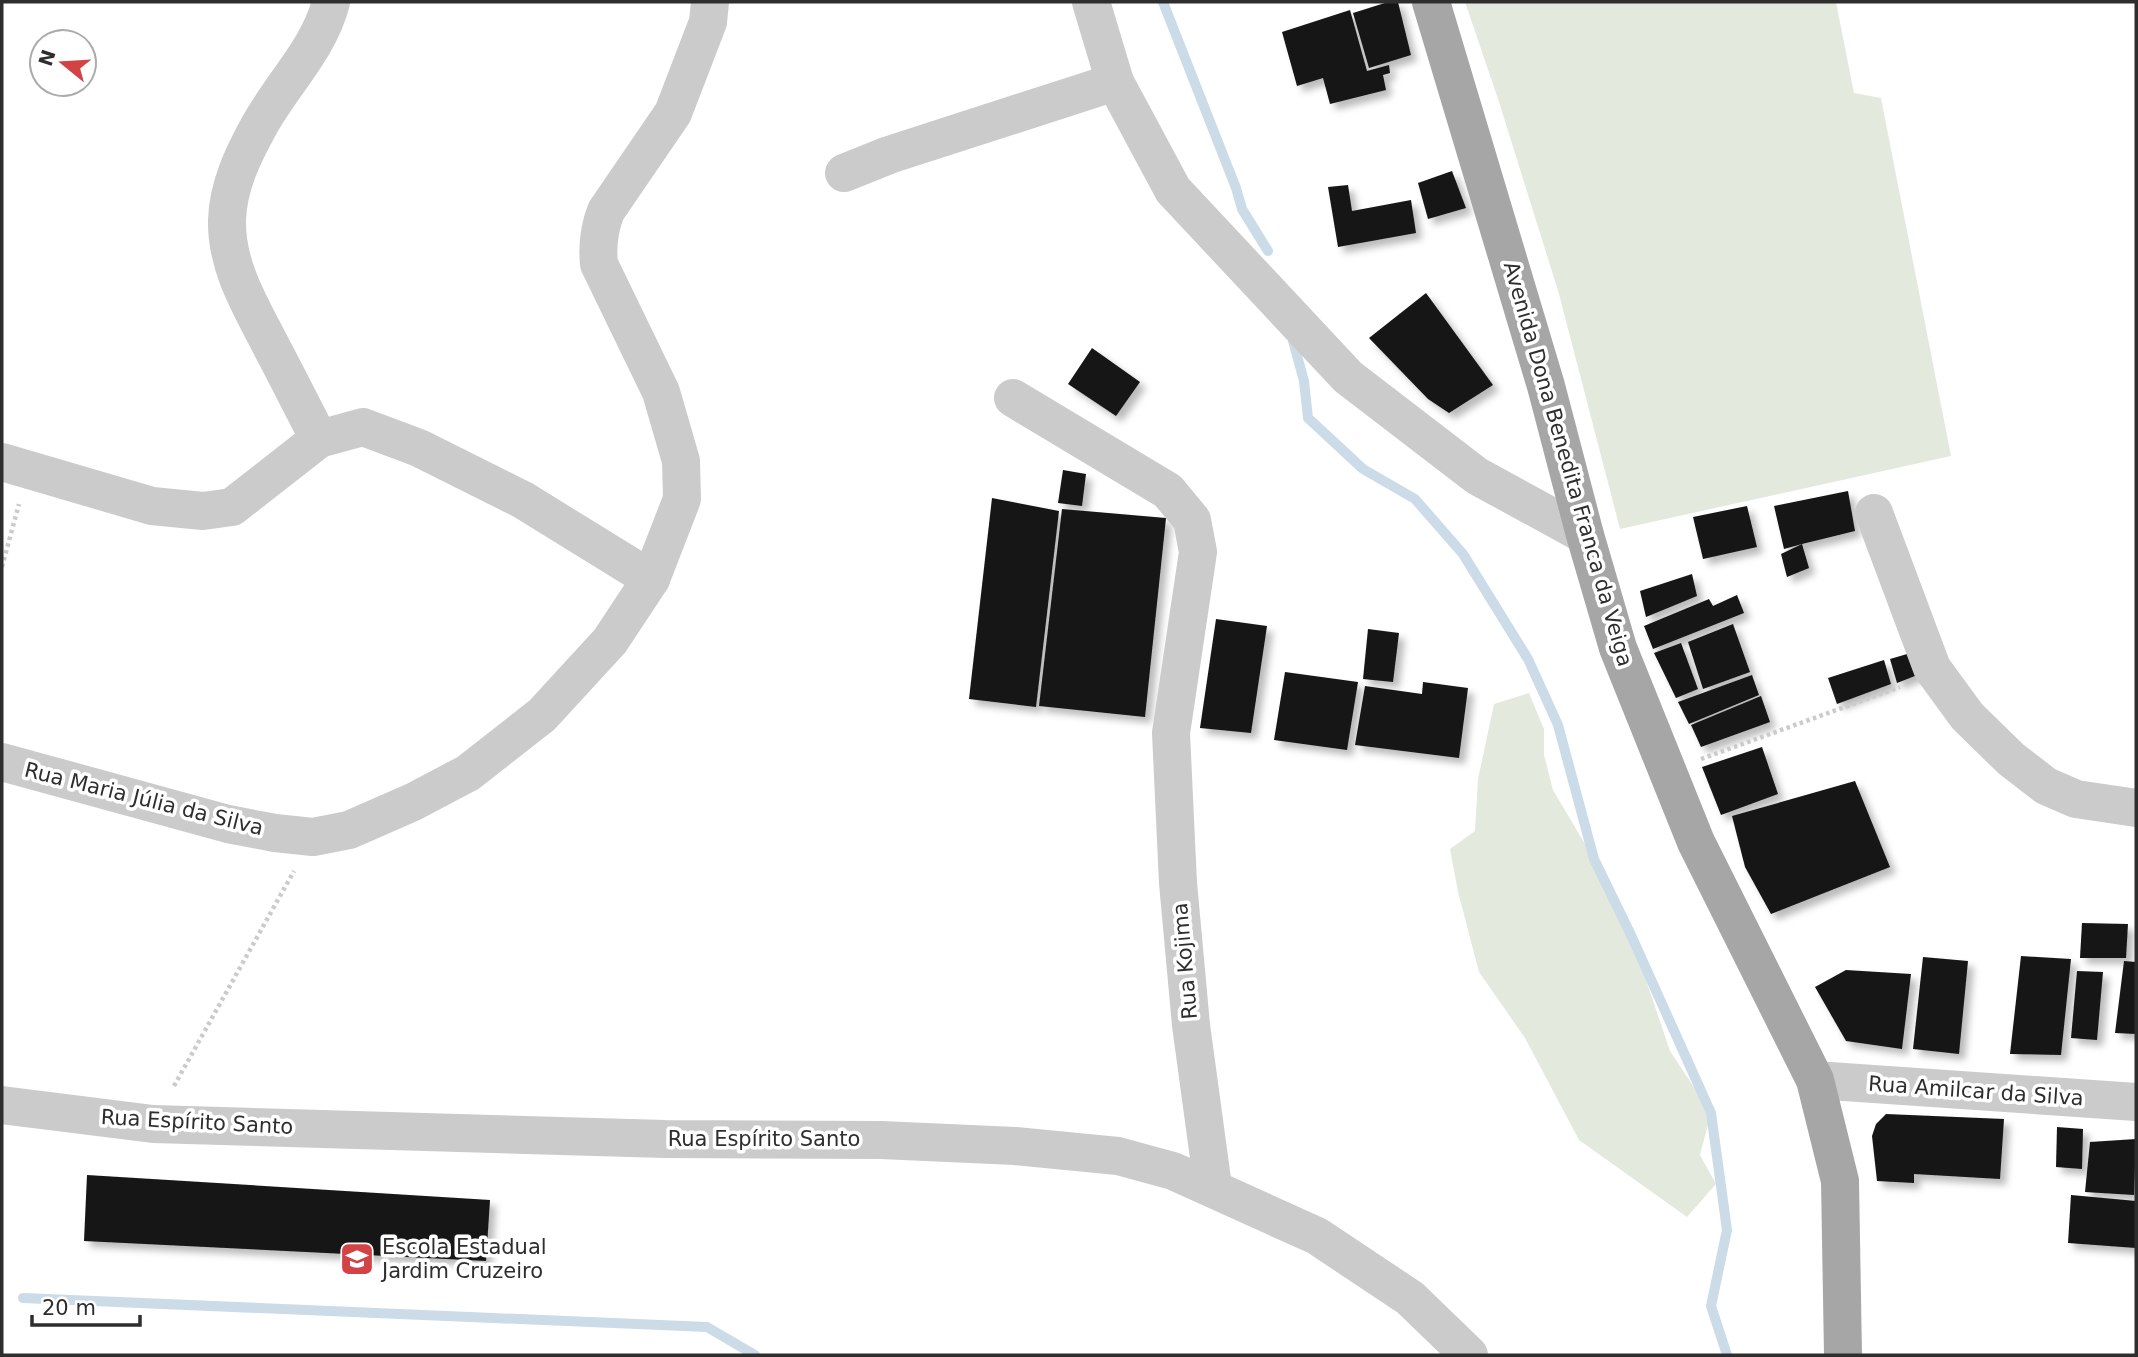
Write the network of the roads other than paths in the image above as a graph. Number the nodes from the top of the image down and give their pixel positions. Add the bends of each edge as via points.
1 (331, 2) edge
2 (709, 2) edge
3 (1091, 2) edge
4 (1431, 2) edge
5 (1115, 82) junction
6 (844, 173) dead end
7 (1013, 398) dead end
8 (319, 439) junction
9 (15, 466) edge
10 (1874, 513) dead end
11 (1585, 535) junction
12 (651, 579) junction
13 (2, 762) edge
14 (2136, 808) edge
15 (1815, 1080) junction
16 (2136, 1102) edge
17 (2, 1105) edge
18 (1213, 1187) junction
19 (1469, 1355) edge
20 (1843, 1355) edge

1 - 8 street via 318,34 237,170 227,219 238,281
2 - 12 street, Rua Maria Júlia da Silva via 708,22 673,113 606,211 599,230 599,264 660,392 681,461 682,499
3 - 5 street
4 - 11 main road, Avenida Dona Benedita Franca da Veiga via 1546,386
5 - 6 street
5 - 11 street via 1173,190 1348,376 1477,476
7 - 18 street, Rua Kojima via 1168,491 1192,520 1198,552 1171,733 1189,1012
8 - 9 street via 232,507 204,511 152,506
8 - 12 street via 363,427 419,449 523,500
10 - 14 street via 1936,674 1967,716 2046,786 2076,799
11 - 15 main road, Avenida Dona Benedita Franca da Veiga via 1618,648 1696,842
12 - 13 street, Rua Maria Júlia da Silva via 610,640 542,715 468,773 349,830 313,836 229,824
15 - 16 street, Rua Amilcar da Silva
15 - 20 main road, Avenida Dona Benedita Franca da Veiga via 1840,1181
17 - 18 street, Rua Espírito Santo via 153,1124 1015,1146 1118,1156
18 - 19 street, Rua Espírito Santo via 1317,1236 1409,1298

